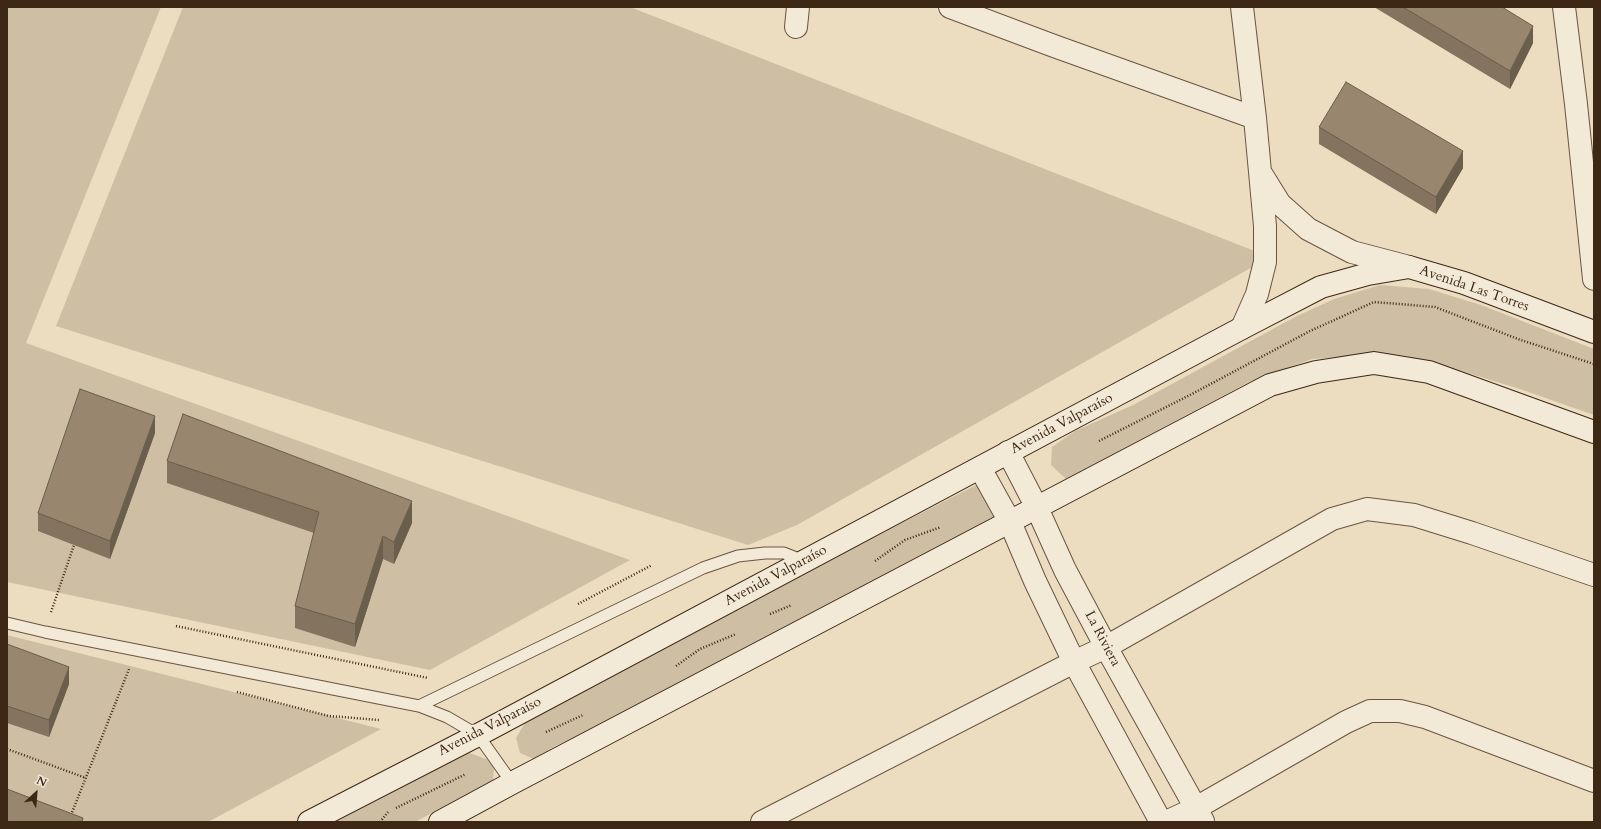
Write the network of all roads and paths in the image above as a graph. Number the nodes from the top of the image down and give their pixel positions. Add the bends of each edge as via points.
1 (950, 7) edge
2 (1242, 7) edge
3 (1564, 7) edge
4 (1585, 108) edge
5 (1255, 118) junction
6 (1259, 170) junction
7 (1409, 267) junction
8 (1594, 279) edge
9 (1242, 328) junction
10 (1594, 332) edge
11 (1594, 432) edge
12 (1008, 452) junction
13 (980, 468) junction
14 (1037, 508) junction
15 (1010, 522) junction
16 (944, 526) dead end
17 (74, 545) edge
18 (805, 561) junction
19 (872, 564) dead end
20 (652, 566) dead end
21 (1594, 575) edge
22 (798, 603) dead end
23 (574, 606) dead end
24 (770, 614) dead end
25 (7, 623) edge
26 (176, 626) dead end
27 (45, 632) junction
28 (1106, 647) junction
29 (1074, 662) junction
30 (131, 665) dead end
31 (433, 680) dead end
32 (230, 691) dead end
33 (419, 706) junction
34 (383, 721) dead end
35 (478, 735) junction
36 (7, 749) edge
37 (466, 774) dead end
38 (86, 778) junction
39 (1594, 781) edge
40 (512, 783) junction
41 (1200, 815) edge
42 (69, 822) edge
43 (309, 822) edge
44 (380, 822) edge
45 (440, 822) edge
46 (762, 822) edge
47 (1162, 822) edge
48 (1166, 822) edge

1 - 5 street
2 - 5 street
3 - 4 street
4 - 8 street
5 - 6 street
6 - 7 street via 1280,204 1308,230 1352,252
6 - 9 street via 1265,226 1265,262 1258,294
7 - 9 street, Avenida Las Torres via 1368,274 1321,287
7 - 10 street, Avenida Las Torres via 1464,284
9 - 12 street, Avenida Valparaíso
11 - 14 street via 1429,372 1374,363 1316,372 1270,385
12 - 13 street, Avenida Valparaíso
12 - 14 street, La Riviera
13 - 15 street
13 - 18 street, Avenida Valparaíso
14 - 15 street
14 - 28 street, La Riviera via 1065,570
15 - 29 street
15 - 40 street
16 - 19 path via 905,540
17 - 27 path
18 - 33 lane via 784,553 764,552 738,556 703,568
18 - 35 street, Avenida Valparaíso
20 - 23 path
21 - 28 street via 1414,515 1367,509 1332,519
22 - 24 path
25 - 27 lane
26 - 31 path
27 - 33 lane
28 - 29 street
28 - 41 street, La Riviera
29 - 46 street
29 - 47 street
30 - 38 path
32 - 34 path via 329,716
33 - 35 lane via 447,717
35 - 40 lane
35 - 43 street, Avenida Valparaíso
36 - 38 path
37 - 44 path via 387,813
38 - 42 path
39 - 41 street via 1425,717 1400,711 1370,711 1346,722
40 - 45 street
41 - 48 street

